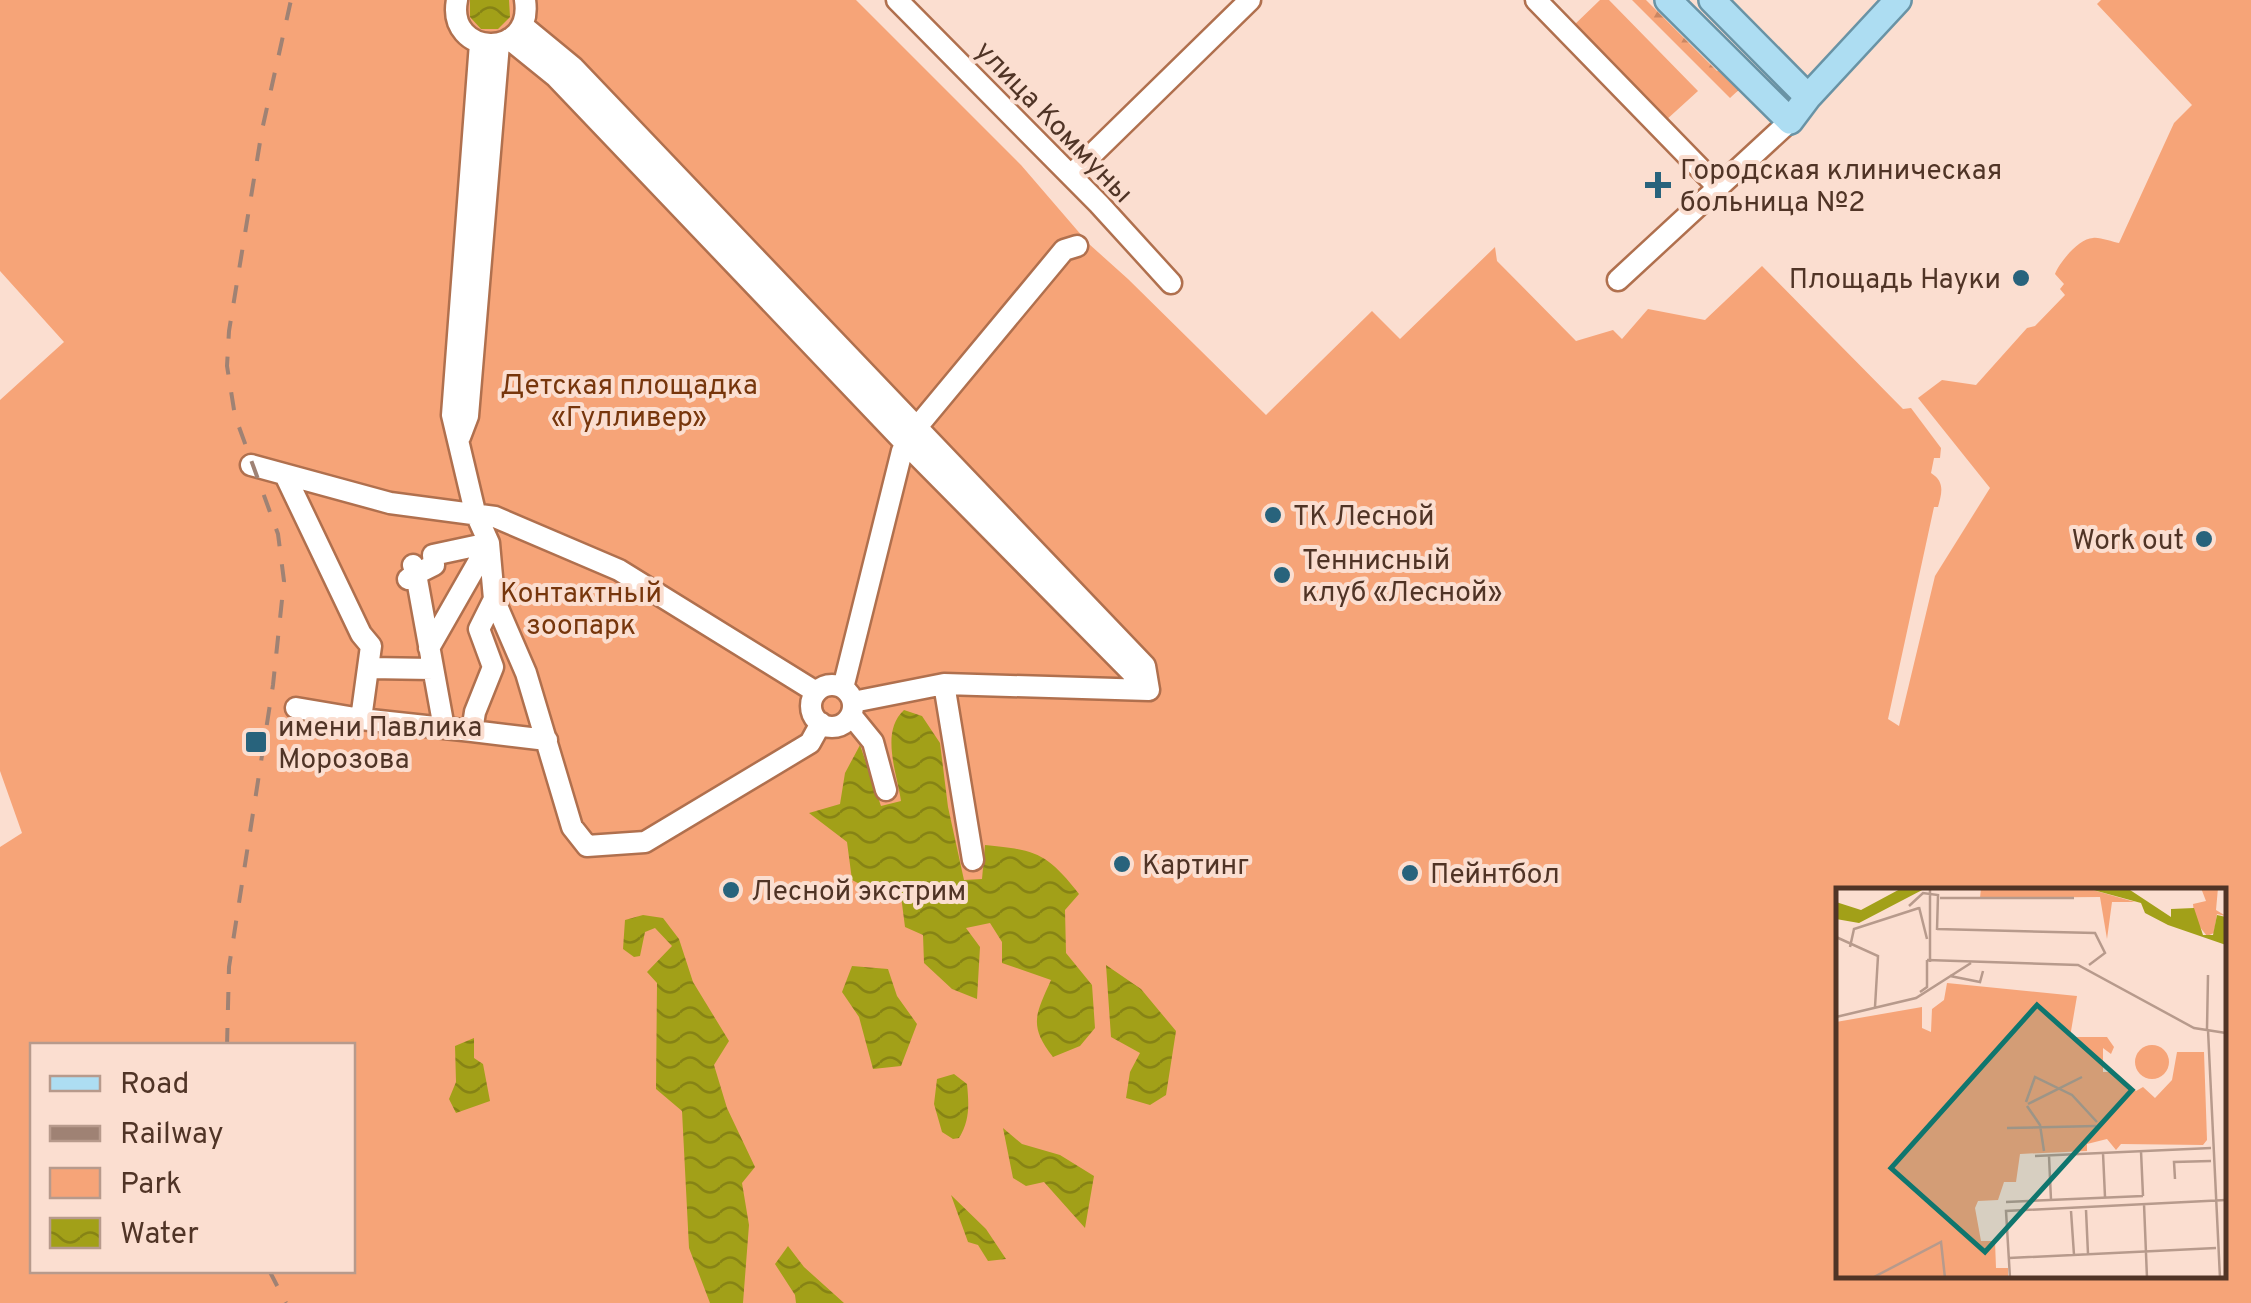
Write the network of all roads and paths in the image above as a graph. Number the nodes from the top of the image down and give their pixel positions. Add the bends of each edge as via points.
1 (457, 0) edge
2 (524, 0) edge
3 (897, 0) edge
4 (1250, 0) edge
5 (1536, 0) edge
6 (1668, 0) edge
7 (1712, 0) edge
8 (1898, 0) edge
9 (503, 38) junction
10 (1750, 38) junction
11 (1728, 59) junction
12 (1808, 97) junction
13 (1790, 121) junction
14 (1071, 176) junction
15 (1719, 188) junction
16 (1077, 246) dead end
17 (1618, 280) dead end
18 (1171, 283) dead end
19 (911, 435) junction
20 (251, 465) dead end
21 (285, 474) junction
22 (475, 512) junction
23 (488, 543) junction
24 (494, 599) junction
25 (431, 659) junction
26 (369, 668) junction
27 (944, 684) junction
28 (814, 697) junction
29 (849, 702) junction
30 (296, 708) dead end
31 (361, 720) junction
32 (820, 724) junction
33 (444, 728) junction
34 (472, 731) junction
35 (546, 740) junction
36 (886, 790) dead end
37 (972, 860) dead end

1 - 9 street via 461,29
2 - 9 street
3 - 14 street, улица Коммуны
4 - 14 street
5 - 15 street
6 - 11 main road
7 - 10 main road
8 - 12 main road
9 - 19 street via 573,67
9 - 22 street via 452,415
10 - 11 main road via 1749,59
10 - 12 main road
11 - 13 main road
12 - 13 main road
13 - 15 street
14 - 18 street, улица Коммуны
15 - 17 street
16 - 19 street via 1064,250
19 - 27 street via 1145,666 1149,690
19 - 29 street
20 - 21 street
21 - 22 street via 390,503
21 - 26 street via 371,646
22 - 23 street
22 - 28 street via 619,570
23 - 24 street
23 - 25 street
23 - 25 street via 433,555 434,565 412,573
24 - 34 street via 479,629 492,667
24 - 35 street
25 - 26 street
25 - 33 street
26 - 31 street
27 - 29 street
27 - 37 street
28 - 29 street via 832,684
28 - 32 street via 812,714
29 - 32 street via 834,727
29 - 36 street via 873,742
30 - 31 street
31 - 33 street
32 - 35 street via 810,742 645,842 624,845 587,846 572,827
33 - 34 street
34 - 35 street

